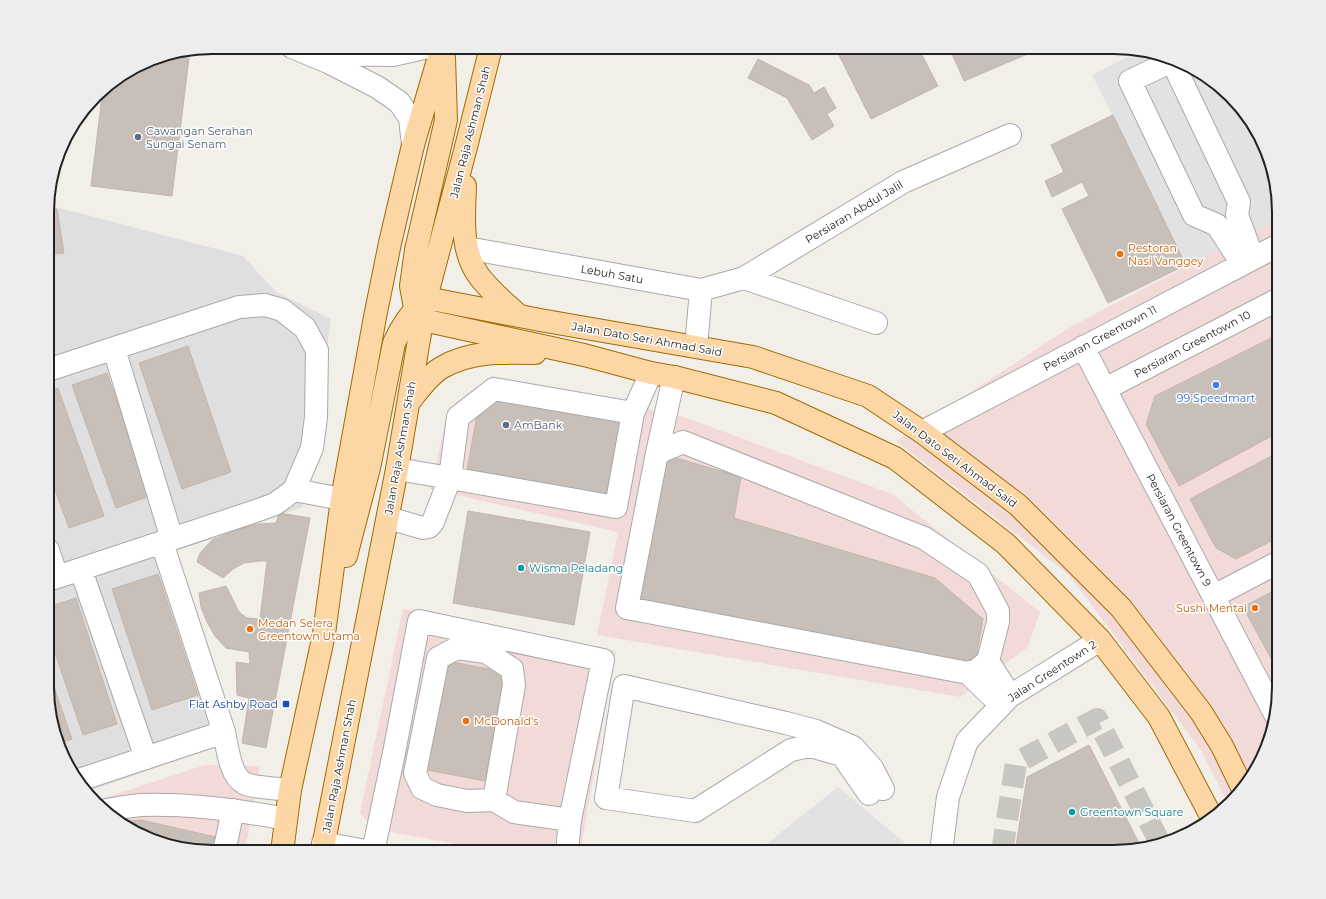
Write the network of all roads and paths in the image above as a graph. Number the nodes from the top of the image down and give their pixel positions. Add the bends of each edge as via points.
1 (309, 54) edge
2 (342, 54) edge
3 (397, 54) edge
4 (440, 54) edge
5 (442, 54) edge
6 (489, 54) edge
7 (1167, 63) edge
8 (1177, 67) edge
9 (1010, 135) dead end
10 (413, 145) junction
11 (465, 151) junction
12 (467, 248) junction
13 (1272, 248) edge
14 (1247, 261) junction
15 (744, 278) junction
16 (701, 290) junction
17 (1272, 303) edge
18 (422, 308) junction
19 (518, 315) junction
20 (876, 323) dead end
21 (696, 347) junction
22 (1083, 347) junction
23 (114, 348) junction
24 (584, 354) junction
25 (54, 368) edge
26 (651, 372) junction
27 (674, 376) junction
28 (1105, 390) junction
29 (409, 402) junction
30 (633, 413) junction
31 (922, 432) junction
32 (657, 453) junction
33 (397, 469) junction
34 (450, 478) junction
35 (294, 490) junction
36 (342, 498) junction
37 (388, 518) junction
38 (167, 541) junction
39 (1272, 566) edge
40 (81, 570) junction
41 (54, 578) edge
42 (1214, 596) junction
43 (324, 634) junction
44 (1100, 640) junction
45 (438, 658) junction
46 (988, 661) junction
47 (968, 673) junction
48 (1006, 700) junction
49 (1271, 706) edge
50 (224, 732) junction
51 (394, 753) junction
52 (146, 758) junction
53 (84, 778) edge
54 (1240, 782) edge
55 (290, 790) junction
56 (876, 792) joint
57 (494, 800) junction
58 (112, 809) edge
59 (233, 810) junction
60 (1209, 813) edge
61 (286, 819) junction
62 (570, 820) junction
63 (226, 845) edge
64 (283, 845) edge
65 (323, 845) edge
66 (374, 845) edge
67 (567, 845) edge
68 (942, 845) edge

1 - 10 street via 377,87 399,102 410,118
2 - 3 street
4 - 10 main road
5 - 18 main road via 446,120 416,250 411,286
6 - 11 main road, Jalan Raja Ashman Shah
7 - 14 street via 1130,81 1194,215 1217,225
8 - 14 street via 1239,202 1237,215
9 - 15 street, Persiaran Abdul Jalil via 903,182
10 - 36 main road via 390,243
11 - 12 main road via 464,225
11 - 18 main road, Jalan Raja Ashman Shah
12 - 16 street, Lebuh Satu
12 - 19 main road via 478,275
13 - 14 street, Persiaran Greentown 11
14 - 22 street, Persiaran Greentown 11
15 - 16 street, Persiaran Abdul Jalil
15 - 20 street
16 - 21 street
17 - 28 street, Persiaran Greentown 10
18 - 19 main road, Jalan Dato Seri Ahmad Said
18 - 24 main road
18 - 29 main road, Jalan Raja Ashman Shah
18 - 43 main road via 401,327 394,343 369,468
19 - 21 main road, Jalan Dato Seri Ahmad Said
21 - 31 main road, Jalan Dato Seri Ahmad Said via 753,357 868,396
22 - 28 street, Persiaran Greentown 9
22 - 31 street, Persiaran Greentown 11
23 - 25 street
23 - 35 street via 239,307 265,305 282,310 305,328 317,350 316,417 312,448
23 - 38 street
24 - 26 main road
24 - 29 main road via 484,353 459,359 440,369
26 - 27 main road
26 - 30 street
27 - 32 street
27 - 44 main road via 776,403 895,458 1006,544
28 - 42 street, Persiaran Greentown 9
29 - 33 main road, Jalan Raja Ashman Shah
30 - 34 street via 494,388 458,417
30 - 34 street via 616,506
31 - 54 main road, Jalan Dato Seri Ahmad Said via 1018,505 1121,608 1201,712
32 - 46 street via 684,442 924,538 978,574 993,598 998,610 998,622
32 - 47 street via 627,608
33 - 34 street
33 - 37 main road, Jalan Raja Ashman Shah
34 - 37 street via 429,527 423,528
35 - 36 street
35 - 38 street via 274,504
36 - 43 main road
37 - 65 main road, Jalan Raja Ashman Shah
38 - 40 street
38 - 50 street
39 - 42 street
40 - 41 street
40 - 52 street
42 - 49 street, Persiaran Greentown 9
43 - 55 main road
44 - 48 street, Jalan Greentown 2
44 - 60 main road via 1159,717
45 - 51 street via 423,673 404,735
45 - 57 street via 415,773 422,788 437,795 467,801
45 - 57 street via 458,648 486,652 512,669 514,685
46 - 47 street via 977,670
46 - 48 street
47 - 48 street
48 - 68 street, Jalan Greentown 2 via 967,741 948,797
50 - 52 street
50 - 55 street via 237,778 245,784
51 - 62 street via 419,621 603,660
51 - 66 street
52 - 53 street
55 - 61 main road
56 - 56 street via 842,755 810,746 790,750 695,811 606,798 624,686 816,731 853,747 872,768
57 - 62 street via 514,812
58 - 59 street via 140,805
59 - 61 street
59 - 63 street
61 - 64 main road
62 - 67 street

